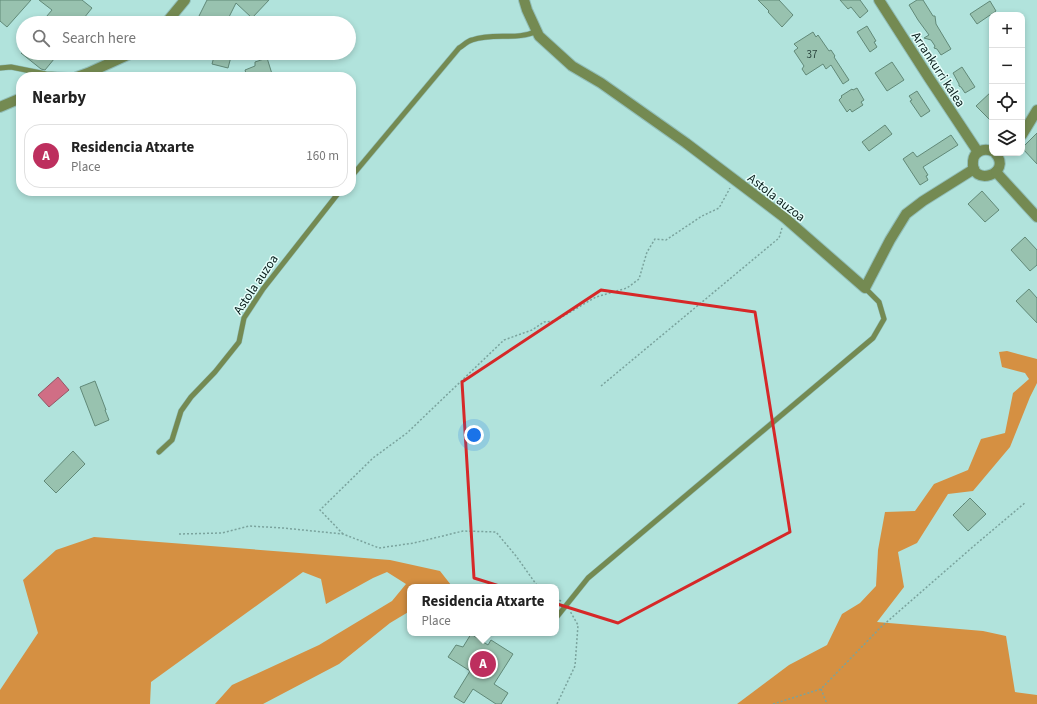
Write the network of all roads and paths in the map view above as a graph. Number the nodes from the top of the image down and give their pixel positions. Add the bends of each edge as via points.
1 (185, 0) edge
2 (524, 0) edge
3 (879, 0) edge
4 (172, 16) edge
5 (537, 31) junction
6 (117, 60) edge
7 (0, 68) edge
8 (36, 72) edge
9 (90, 72) edge
10 (16, 100) edge
11 (0, 107) edge
12 (1037, 110) edge
13 (1025, 130) edge
14 (989, 151) edge
15 (978, 152) junction
16 (998, 156) edge
17 (974, 170) junction
18 (356, 171) edge
19 (996, 172) junction
20 (732, 178) junction
21 (336, 196) edge
22 (1037, 217) edge
23 (785, 218) junction
24 (865, 288) junction
25 (601, 386) dead end
26 (159, 452) dead end
27 (1026, 502) dead end
28 (180, 534) dead end
29 (343, 534) junction
30 (536, 584) edge
31 (566, 605) junction
32 (559, 614) edge
33 (821, 689) junction
34 (557, 704) edge
35 (772, 704) edge
36 (827, 704) edge

1 - 4 street
2 - 5 street, Astola auzoa
3 - 15 street, Arrankurri kalea
5 - 18 lane via 510,37 471,40 459,48
5 - 20 street, Astola auzoa via 539,36 572,66 608,88
6 - 9 street
7 - 8 lane via 11,67
10 - 11 street
12 - 13 street
14 - 15 street
15 - 17 street via 972,162
16 - 19 street via 999,164
17 - 19 street via 984,176
17 - 24 street via 906,214
19 - 22 street
20 - 23 street, Astola auzoa
20 - 29 path via 730,189 719,208 666,240 655,239 647,252 639,279 627,288 596,297 554,321 544,322 532,330 504,340 408,433 373,458 320,510
21 - 26 lane, Astola auzoa via 263,289 244,318 239,342 191,397 181,411 172,440
23 - 24 street, Astola auzoa
23 - 25 path via 779,238
24 - 31 lane via 879,302 884,319 873,338 588,578
27 - 33 path via 881,628
28 - 29 path via 222,533 249,526
29 - 30 path via 379,548 414,543 463,531 496,532
31 - 32 lane
31 - 34 path via 578,625 575,666
33 - 35 path
33 - 36 path

